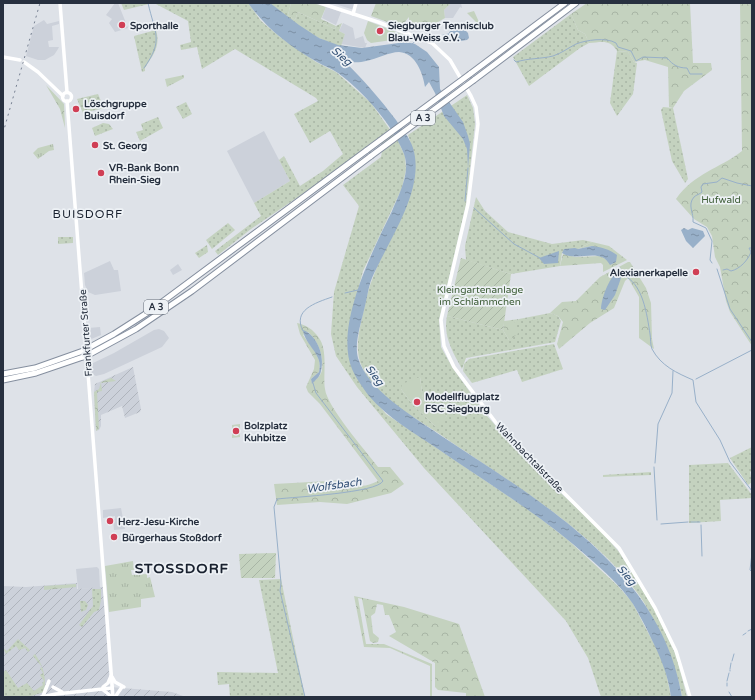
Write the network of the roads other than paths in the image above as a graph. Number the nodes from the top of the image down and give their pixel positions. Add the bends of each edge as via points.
1 (60, 3) edge
2 (320, 3) edge
3 (356, 3) edge
4 (565, 3) edge
5 (576, 3) edge
6 (353, 14) junction
7 (3, 57) edge
8 (20, 60) dead end
9 (24, 62) dead end
10 (67, 92) junction
11 (63, 96) junction
12 (67, 101) junction
13 (3, 374) edge
14 (3, 380) edge
15 (111, 674) junction
16 (49, 681) dead end
17 (53, 688) dead end
18 (112, 688) junction
19 (101, 689) junction
20 (63, 693) junction
21 (42, 697) edge
22 (57, 697) edge
23 (113, 697) edge
24 (690, 697) edge

1 - 10 main road
2 - 6 main road, Wahnbachtalstraße
3 - 6 main road
4 - 13 highway, A 3, bridge via 144,315 83,351 35,368
5 - 14 highway, A 3, bridge via 225,266 136,329 83,357 36,373
6 - 24 main road, Wahnbachtalstraße via 413,35 438,47 450,60 471,96 476,107 478,124 468,204 441,320 444,346 454,366 503,432 619,548 656,608 676,651
7 - 8 main road
9 - 11 main road
10 - 11 main road
10 - 12 main road, Frankfurter Straße via 72,97
11 - 12 main road
12 - 15 main road, Frankfurter Straße
15 - 18 main road
15 - 19 main road via 108,683
15 - 23 main road via 115,682 123,687
16 - 21 main road
17 - 20 main road
18 - 19 main road
18 - 23 main road
19 - 20 main road
19 - 23 main road
20 - 21 main road
20 - 22 main road

